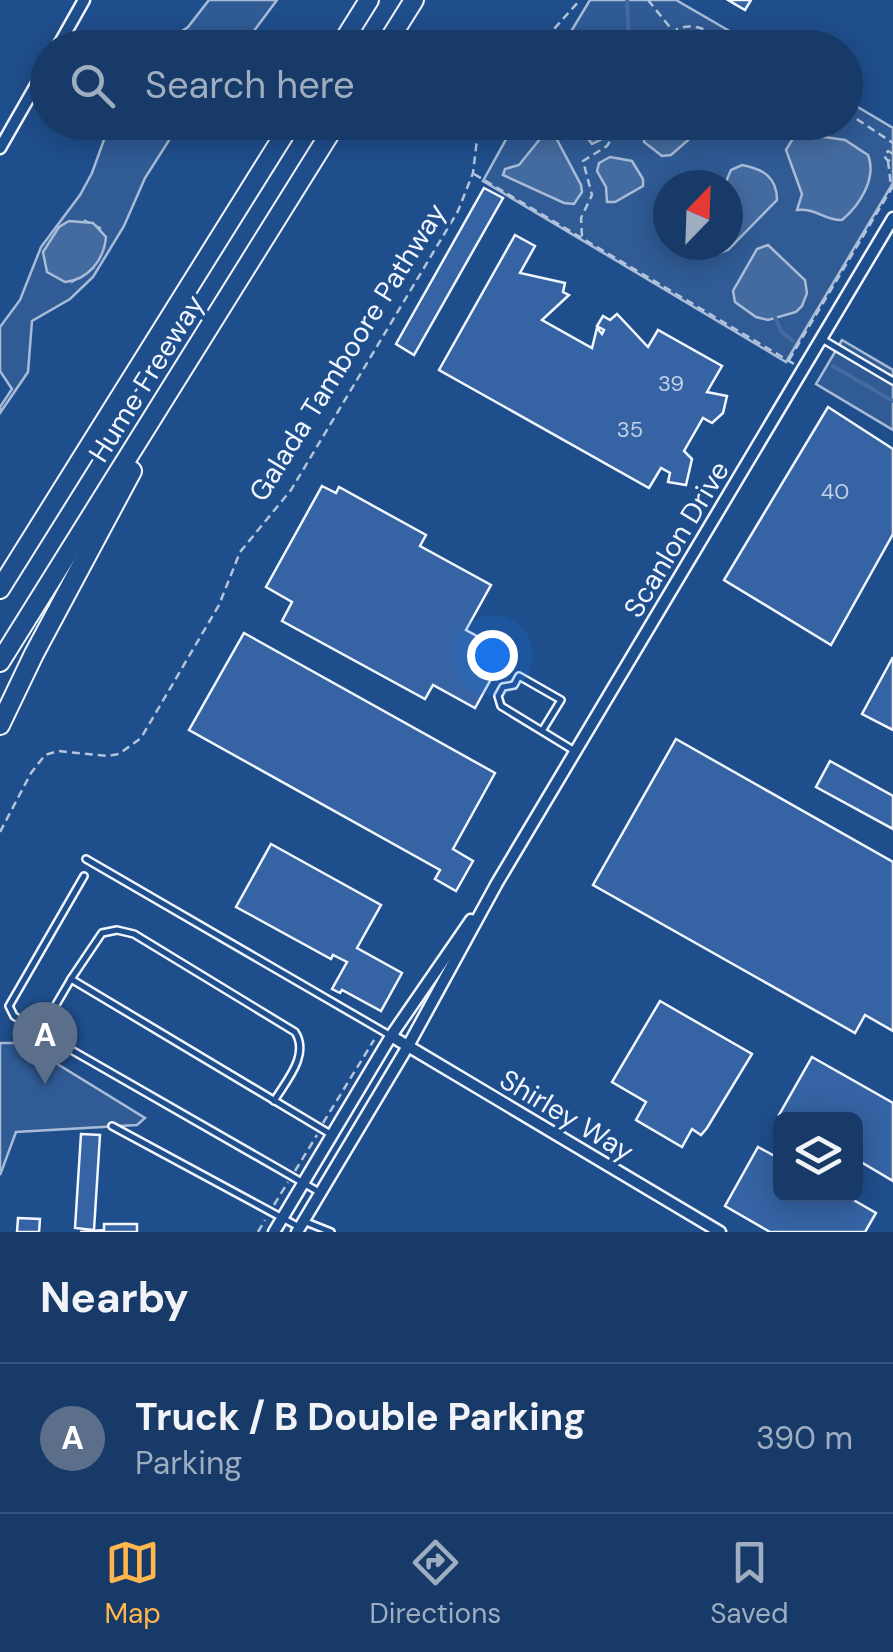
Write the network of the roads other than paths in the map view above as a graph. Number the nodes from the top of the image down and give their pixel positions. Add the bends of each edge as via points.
1 (84, 0) edge
2 (368, 0) edge
3 (414, 0) edge
4 (67, 30) edge
5 (350, 30) edge
6 (395, 30) edge
7 (30, 96) edge
8 (281, 140) edge
9 (326, 140) edge
10 (0, 148) edge
11 (893, 218) edge
12 (822, 338) junction
13 (195, 351) junction
14 (893, 381) edge
15 (25, 549) junction
16 (0, 579) edge
17 (0, 590) edge
18 (0, 662) edge
19 (0, 726) edge
20 (542, 731) junction
21 (576, 751) junction
22 (86, 858) dead end
23 (84, 876) dead end
24 (497, 883) junction
25 (72, 979) junction
26 (40, 1032) junction
27 (391, 1036) junction
28 (408, 1046) junction
29 (274, 1101) junction
30 (112, 1126) dead end
31 (332, 1135) junction
32 (303, 1183) junction
33 (320, 1193) junction
34 (282, 1217) junction
35 (300, 1227) edge
36 (274, 1232) edge
37 (330, 1232) edge
38 (720, 1232) edge

1 - 4 street
2 - 5 highway
3 - 6 highway
7 - 10 street
8 - 15 highway, Hume Freeway
9 - 13 highway, Hume Freeway
11 - 12 street, Scanlon Drive
12 - 14 lane
12 - 21 street, Scanlon Drive
13 - 18 highway, Hume Freeway
13 - 19 highway
15 - 16 highway
15 - 17 highway, Hume Freeway
20 - 20 lane via 501,706 503,687 520,676 561,700
20 - 21 lane
21 - 24 street, Scanlon Drive
22 - 27 lane
23 - 26 lane via 10,1000 14,1016
24 - 27 street, Scanlon Drive
24 - 28 street, Scanlon Drive
25 - 26 lane
25 - 29 lane
25 - 29 lane via 102,933 127,931 150,944 295,1032 300,1057
26 - 32 lane
27 - 28 street, Shirley Way
27 - 31 street, Scanlon Drive
28 - 33 street, Scanlon Drive
28 - 38 street, Shirley Way
29 - 31 lane
30 - 34 lane
31 - 32 street, Scanlon Drive
32 - 33 lane
32 - 34 street, Scanlon Drive
33 - 35 street, Scanlon Drive
34 - 35 lane
34 - 36 street, Scanlon Drive
35 - 37 lane

